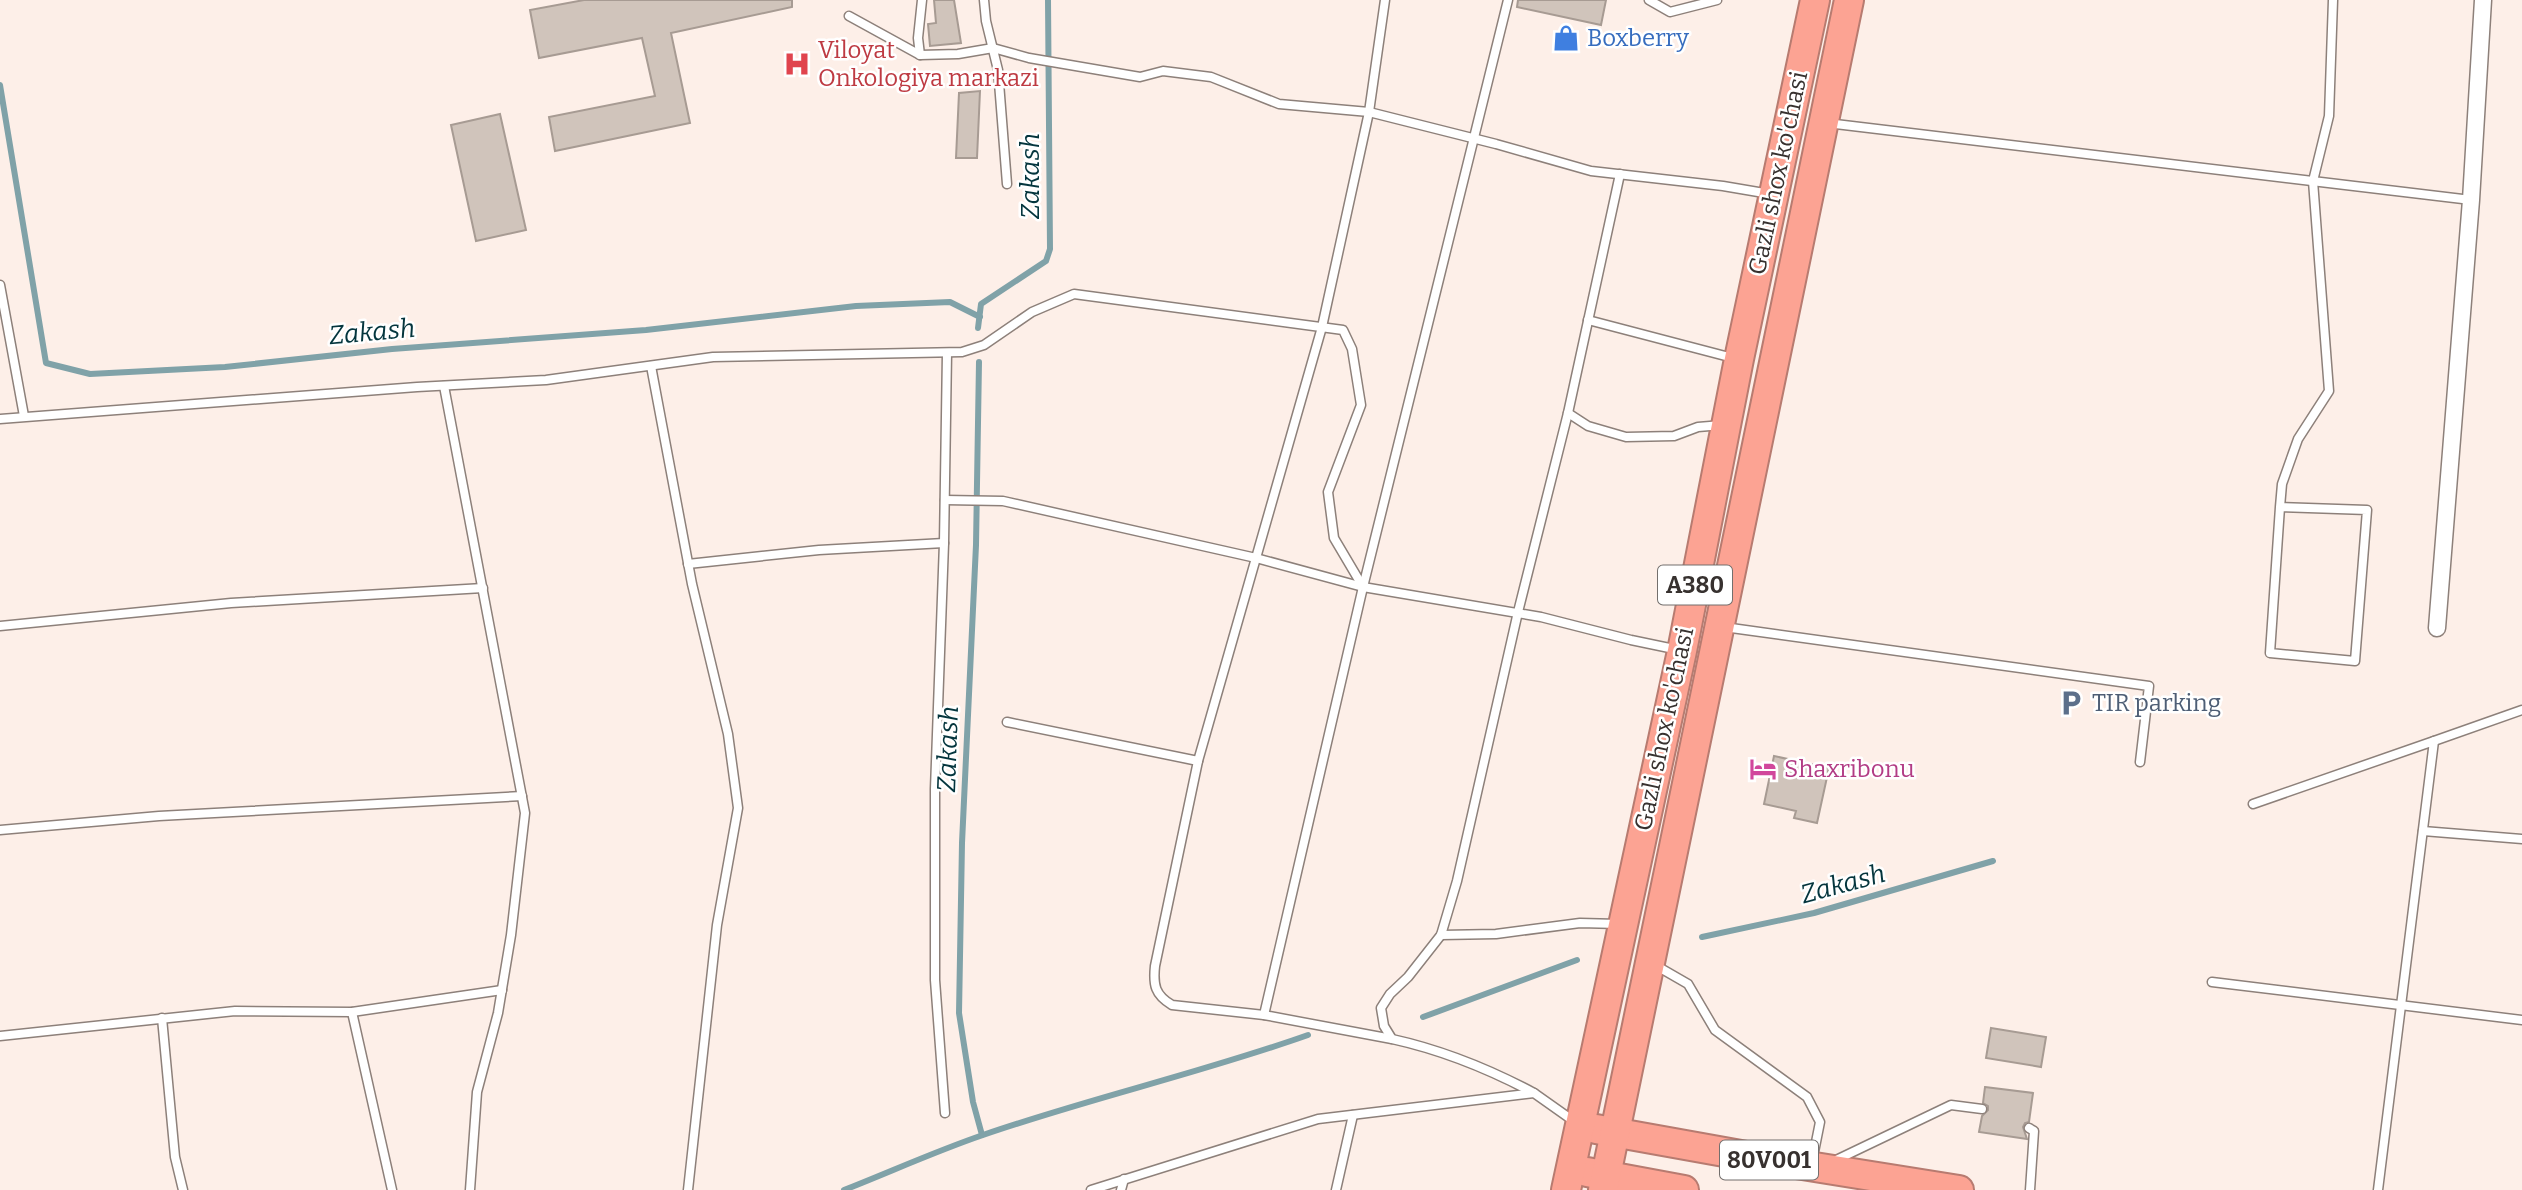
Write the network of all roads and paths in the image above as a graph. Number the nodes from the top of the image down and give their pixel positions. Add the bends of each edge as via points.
1 (922, 0) edge
2 (984, 0) edge
3 (1385, 0) edge
4 (1508, 0) edge
5 (1649, 0) edge
6 (1717, 0) edge
7 (1815, 0) edge
8 (1849, 0) edge
9 (2333, 0) edge
10 (2483, 0) edge
11 (849, 16) dead end
12 (993, 48) junction
13 (920, 55) junction
14 (1369, 112) junction
15 (1822, 123) junction
16 (1474, 138) junction
17 (1620, 174) junction
18 (2313, 181) junction
19 (1007, 184) dead end
20 (1773, 194) junction
21 (2471, 200) junction
22 (0, 285) edge
23 (1588, 320) junction
24 (1322, 327) junction
25 (947, 353) junction
26 (1739, 359) junction
27 (651, 366) junction
28 (444, 386) junction
29 (1567, 413) junction
30 (24, 416) junction
31 (0, 419) edge
32 (1726, 424) junction
33 (945, 500) junction
34 (2280, 507) junction
35 (944, 543) junction
36 (1256, 558) junction
37 (688, 564) junction
38 (1363, 587) junction
39 (484, 588) junction
40 (1518, 612) junction
41 (0, 626) edge
42 (1721, 627) junction
43 (2437, 628) dead end
44 (1682, 650) junction
45 (2522, 710) edge
46 (1007, 722) dead end
47 (2434, 741) junction
48 (1198, 761) junction
49 (2140, 762) dead end
50 (522, 796) junction
51 (2253, 804) dead end
52 (0, 830) edge
53 (2423, 831) junction
54 (2522, 839) edge
55 (1623, 924) junction
56 (1441, 935) junction
57 (1650, 962) junction
58 (2212, 982) dead end
59 (502, 990) junction
60 (2401, 1005) junction
61 (352, 1012) junction
62 (1264, 1015) junction
63 (162, 1018) junction
64 (2522, 1020) edge
65 (0, 1036) edge
66 (1392, 1039) junction
67 (1534, 1094) junction
68 (1982, 1109) dead end
69 (945, 1113) dead end
70 (1353, 1115) junction
71 (1580, 1125) junction
72 (2029, 1128) dead end
73 (1615, 1132) junction
74 (1816, 1167) junction
75 (1124, 1179) junction
76 (1569, 1180) edge
77 (1605, 1183) edge
78 (183, 1190) edge
79 (392, 1190) edge
80 (470, 1190) edge
81 (688, 1190) edge
82 (1091, 1190) edge
83 (1121, 1190) edge
84 (1336, 1190) edge
85 (1684, 1190) edge
86 (1959, 1190) edge
87 (2030, 1190) edge
88 (2378, 1190) edge

1 - 13 lane
2 - 12 lane
3 - 14 lane
4 - 16 lane
5 - 6 lane via 1670,12
7 - 20 highway, Gazli shox ko'chasi / A380
8 - 15 highway, Gazli shox ko'chasi / A380
9 - 18 lane via 2329,117
10 - 21 street
11 - 13 lane
12 - 13 lane
12 - 14 lane via 1140,76 1163,71 1211,77 1279,104
12 - 19 lane
14 - 16 lane
14 - 24 lane
15 - 18 lane
15 - 42 highway, Gazli shox ko'chasi / A380
16 - 17 lane via 1591,171
16 - 38 lane
17 - 20 lane
17 - 23 lane
18 - 21 lane
18 - 34 lane via 2329,391 2298,439 2282,484
20 - 26 highway, Gazli shox ko'chasi / A380
21 - 43 street
22 - 30 lane
23 - 26 lane
23 - 29 lane
24 - 25 lane via 1074,294 1031,312 984,345
24 - 36 lane
24 - 38 lane via 1343,330 1352,349 1362,405 1328,492 1334,538
25 - 27 lane via 713,357
25 - 33 lane
26 - 32 highway, Gazli shox ko'chasi / A380
27 - 28 lane via 546,380
27 - 37 lane
28 - 30 lane
28 - 39 lane
29 - 32 lane via 1588,426 1626,436 1674,436
29 - 40 lane
30 - 31 lane
32 - 44 highway, Gazli shox ko'chasi / A380
33 - 35 lane
33 - 36 lane via 1003,501
34 - 34 lane via 2270,653 2355,661 2367,510
35 - 37 lane
35 - 69 lane via 934,980
36 - 38 lane
36 - 48 lane
37 - 81 lane via 728,734 738,808 717,925
38 - 40 lane
38 - 62 lane
39 - 41 lane via 231,604
39 - 50 lane
40 - 44 lane
40 - 56 lane
42 - 49 lane via 2149,686
42 - 57 highway, Gazli shox ko'chasi / A380
44 - 55 highway, Gazli shox ko'chasi / A380
45 - 47 lane
46 - 48 lane
47 - 51 lane
47 - 53 lane
48 - 62 lane via 1153,983 1159,998 1172,1005
50 - 52 lane via 159,816
50 - 59 lane via 524,827
53 - 54 lane
53 - 60 lane
55 - 56 lane via 1580,923 1496,934
55 - 71 highway, Gazli shox ko'chasi / A380
56 - 66 lane via 1381,1008
57 - 73 highway, Gazli shox ko'chasi / A380
57 - 74 lane via 1688,984 1715,1030 1807,1097 1820,1122
58 - 60 lane
59 - 61 lane
59 - 80 lane via 477,1093
60 - 64 lane
60 - 88 lane
61 - 63 lane via 235,1011
61 - 79 lane
62 - 66 lane
63 - 65 lane
63 - 78 lane via 175,1157
66 - 67 lane via 1492,1071
67 - 70 lane
67 - 71 lane
68 - 74 lane via 1951,1105
70 - 75 lane via 1318,1119
70 - 84 lane
71 - 73 highway, 80V001
71 - 76 highway, Gazli shox ko'chasi / A380
72 - 87 lane via 2034,1131
73 - 74 highway, 80V001
73 - 77 highway, A380
74 - 86 highway, 80V001
75 - 82 lane
75 - 83 lane
76 - 77 highway
77 - 85 highway

